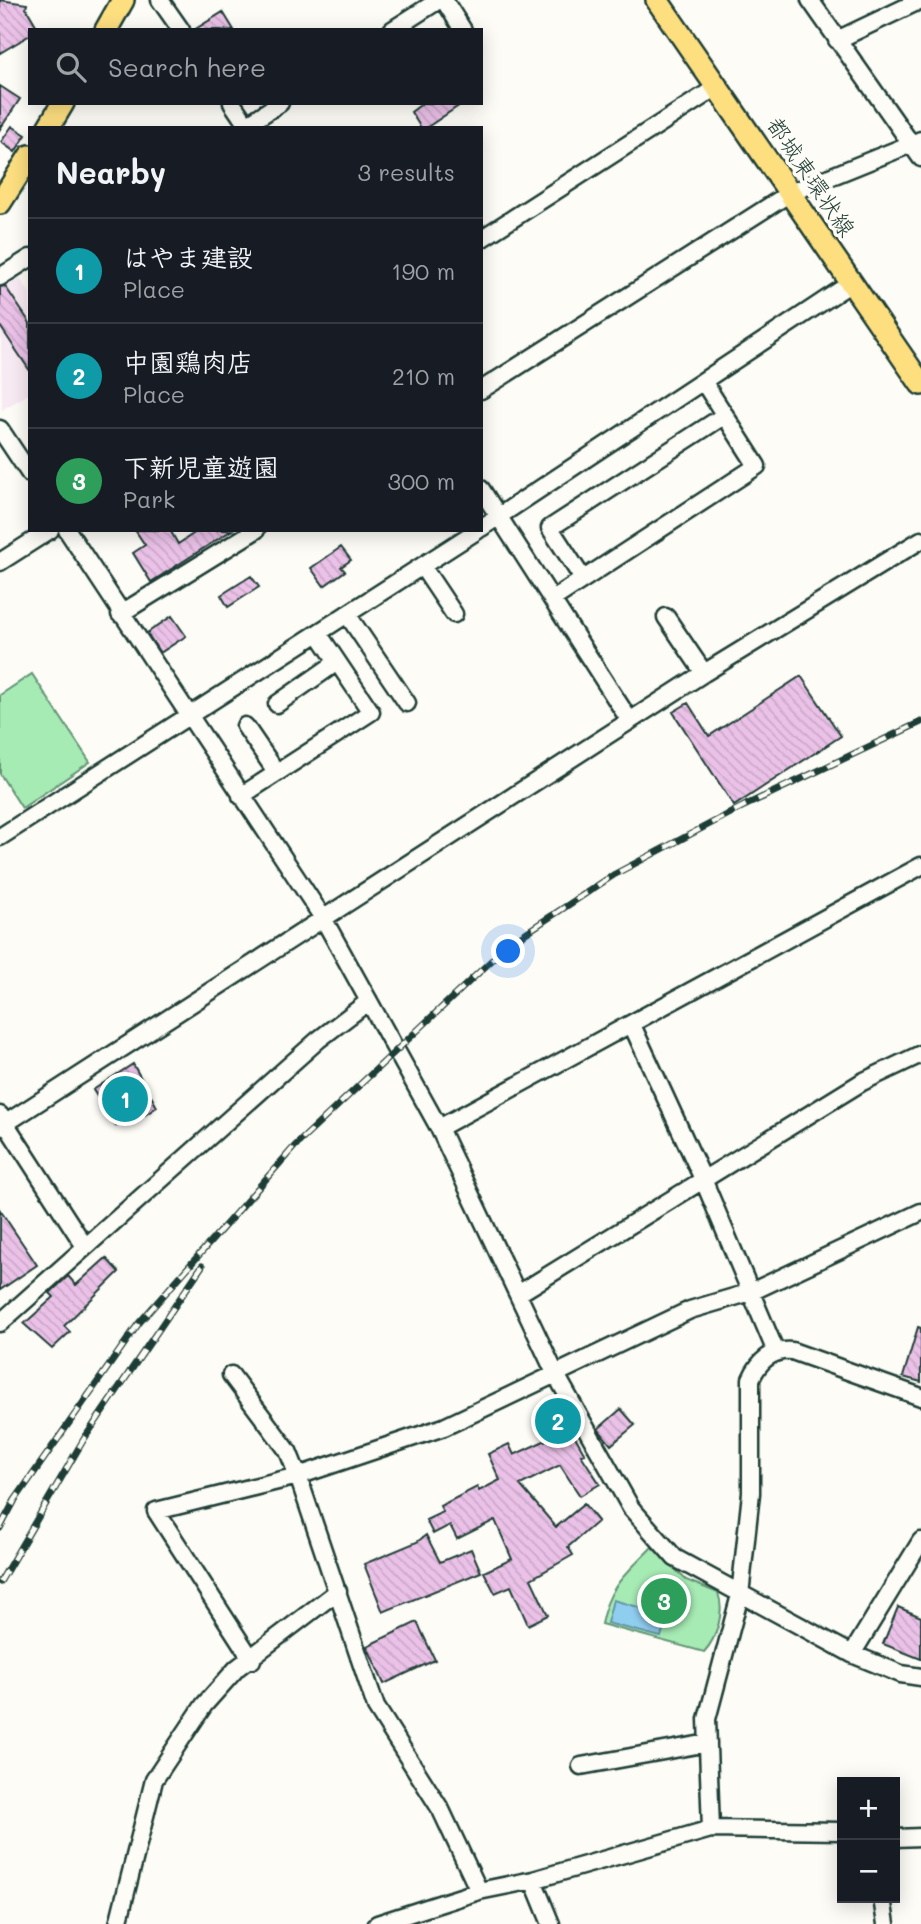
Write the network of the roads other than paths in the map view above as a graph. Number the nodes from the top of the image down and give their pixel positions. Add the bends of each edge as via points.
1 (123, 0) edge
2 (160, 0) edge
3 (442, 0) edge
4 (657, 0) edge
5 (810, 0) edge
6 (921, 0) edge
7 (107, 28) edge
8 (180, 28) edge
9 (396, 28) edge
10 (462, 28) edge
11 (836, 40) junction
12 (717, 87) junction
13 (63, 105) edge
14 (233, 105) edge
15 (277, 105) edge
16 (49, 126) edge
17 (245, 126) edge
18 (247, 126) edge
19 (918, 147) edge
20 (28, 159) edge
21 (790, 193) junction
22 (0, 202) edge
23 (483, 238) edge
24 (28, 259) edge
25 (0, 277) edge
26 (851, 283) junction
27 (703, 381) junction
28 (921, 384) edge
29 (483, 389) edge
30 (725, 415) junction
31 (0, 429) edge
32 (28, 471) edge
33 (483, 492) edge
34 (499, 516) junction
35 (483, 526) edge
36 (47, 532) edge
37 (68, 532) edge
38 (253, 532) edge
39 (474, 532) edge
40 (921, 540) edge
41 (0, 562) edge
42 (422, 566) junction
43 (583, 579) junction
44 (552, 599) junction
45 (120, 614) junction
46 (347, 614) junction
47 (454, 614) dead end
48 (666, 617) dead end
49 (318, 633) junction
50 (337, 662) junction
51 (704, 673) junction
52 (407, 703) dead end
53 (277, 704) dead end
54 (189, 716) junction
55 (631, 721) junction
56 (245, 726) dead end
57 (277, 773) junction
58 (241, 796) junction
59 (0, 837) edge
60 (921, 866) edge
61 (323, 918) junction
62 (369, 1001) junction
63 (632, 1026) junction
64 (921, 1054) edge
65 (2, 1122) edge
66 (439, 1128) junction
67 (703, 1179) junction
68 (921, 1212) edge
69 (85, 1245) junction
70 (751, 1292) junction
71 (518, 1294) junction
72 (0, 1323) edge
73 (776, 1352) junction
74 (555, 1373) junction
75 (231, 1375) dead end
76 (921, 1397) edge
77 (298, 1476) junction
78 (921, 1541) edge
79 (338, 1591) junction
80 (740, 1595) junction
81 (852, 1654) junction
82 (252, 1660) junction
83 (921, 1677) edge
84 (708, 1744) junction
85 (581, 1766) dead end
86 (711, 1829) junction
87 (837, 1831) edge
88 (921, 1837) edge
89 (900, 1838) edge
90 (533, 1880) junction
91 (480, 1891) junction
92 (883, 1903) edge
93 (118, 1924) edge
94 (377, 1924) edge
95 (551, 1924) edge
96 (886, 1924) edge

1 - 7 main road
2 - 8 street
3 - 9 street
3 - 10 street
4 - 12 main road, 都城東環状線
5 - 11 street
6 - 11 street
11 - 19 street
12 - 21 main road, 都城東環状線
12 - 23 street
13 - 16 main road
14 - 17 street
15 - 18 street
19 - 21 street
20 - 22 main road
21 - 26 main road, 都城東環状線
21 - 29 street
24 - 25 street
26 - 27 street
26 - 28 main road, 都城東環状線
27 - 30 street
27 - 34 street
30 - 43 street via 757,466
30 - 43 street via 550,528
31 - 32 street
33 - 34 street
34 - 35 street
34 - 44 street
36 - 41 street
37 - 45 street
38 - 45 street
39 - 42 street
40 - 51 street
42 - 46 street
42 - 47 street
43 - 44 street
44 - 55 street
45 - 54 street
46 - 49 street
46 - 52 street
48 - 51 street
49 - 50 street
49 - 54 street
50 - 53 street
50 - 57 street via 371,712
51 - 55 street
54 - 58 street
54 - 59 street
55 - 61 street
56 - 57 street
57 - 58 street
58 - 61 street
60 - 63 street
61 - 62 street
61 - 65 street
62 - 66 street
62 - 69 street via 318,1040
63 - 66 street
63 - 67 street
64 - 67 street via 862,1082
65 - 69 street
66 - 71 street
67 - 70 street
67 - 71 street
68 - 70 street
69 - 72 street
70 - 73 street
70 - 74 street via 690,1310
71 - 74 street
73 - 76 street via 792,1351
73 - 80 street via 762,1360 751,1379 751,1493
74 - 77 street via 444,1427
74 - 80 street via 631,1508 675,1558
75 - 77 street via 288,1451
77 - 79 street
77 - 82 street via 156,1511
78 - 81 street
79 - 82 street
79 - 91 street via 376,1707 441,1810
80 - 81 street
80 - 84 street via 707,1719
81 - 83 street
82 - 93 street via 237,1668 204,1705 154,1780
84 - 85 street
84 - 86 street
86 - 87 street
86 - 90 street
88 - 89 street
90 - 91 street
90 - 95 street
91 - 94 street
92 - 96 street

